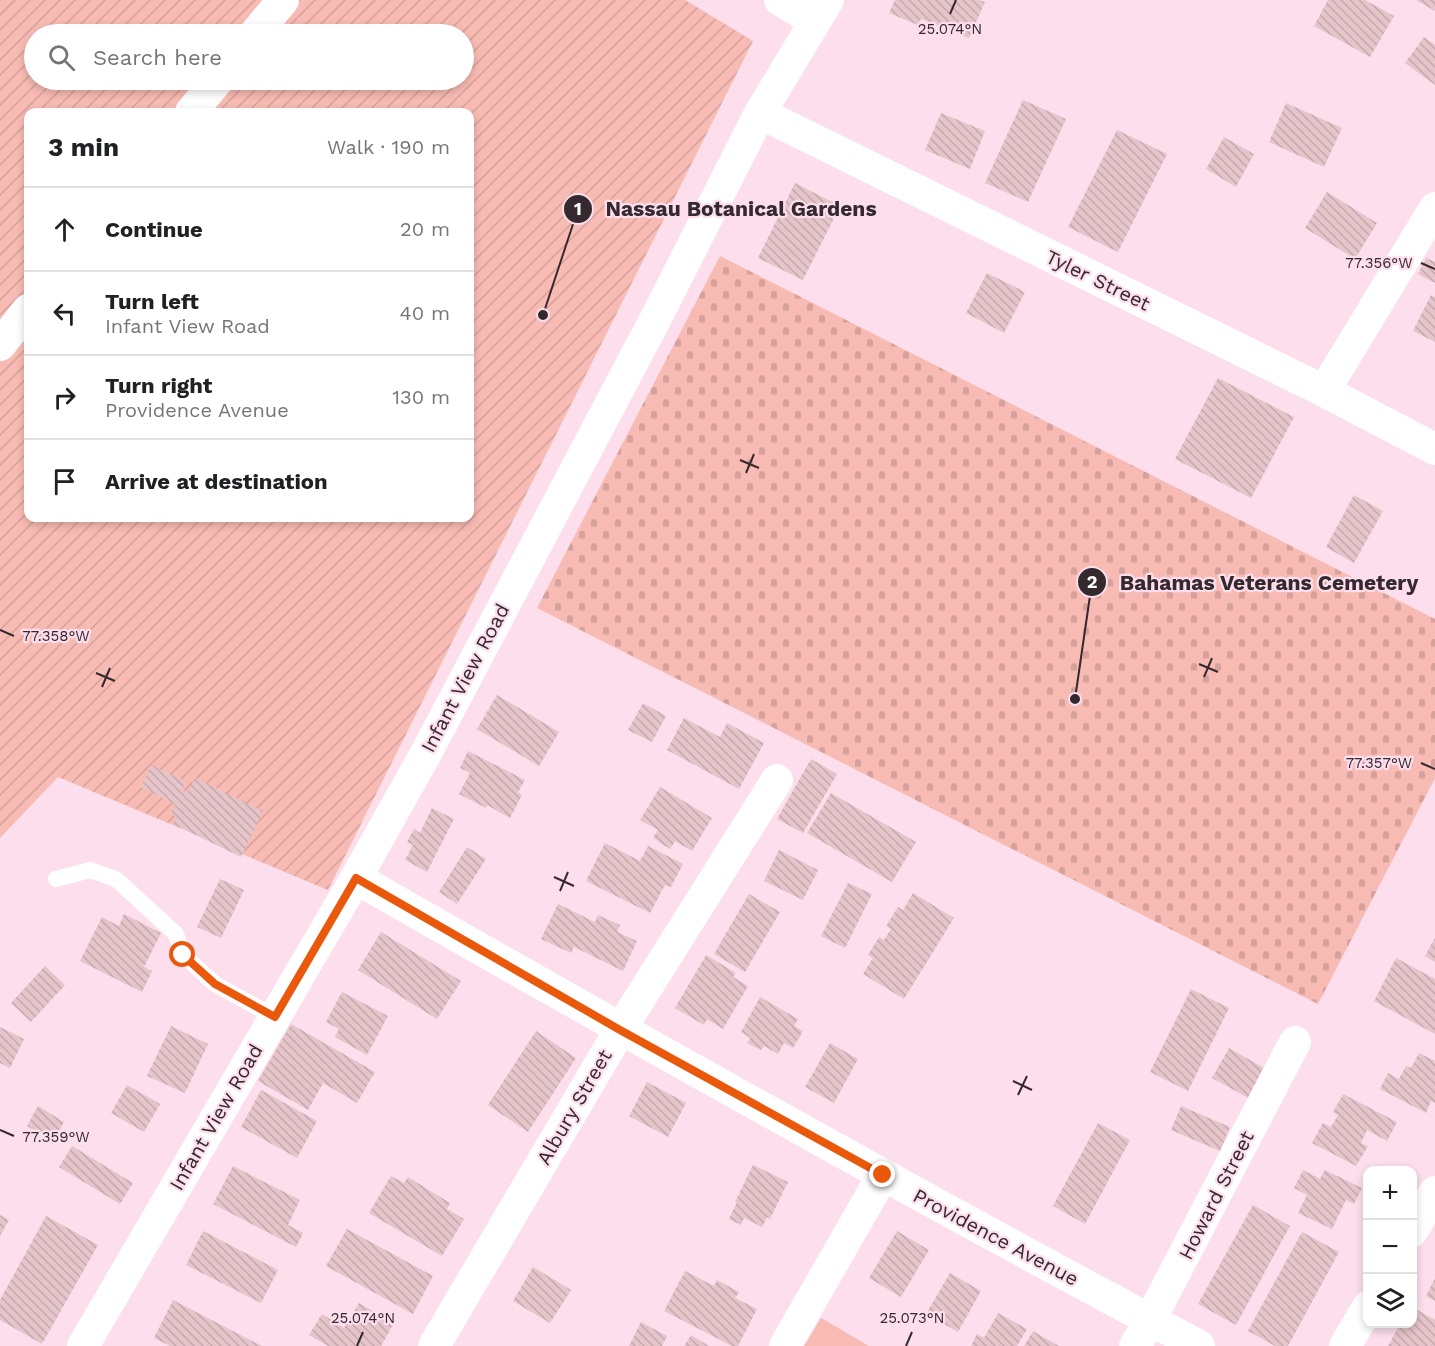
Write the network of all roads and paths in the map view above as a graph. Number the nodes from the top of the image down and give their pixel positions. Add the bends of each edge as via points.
1 (283, 0) edge
2 (780, 0) edge
3 (821, 10) edge
4 (263, 24) edge
5 (210, 90) edge
6 (194, 108) edge
7 (760, 113) junction
8 (1435, 208) edge
9 (24, 315) edge
10 (0, 345) edge
11 (1324, 391) junction
12 (1435, 449) edge
13 (777, 780) dead end
14 (356, 878) junction
15 (56, 879) dead end
16 (275, 1017) junction
17 (620, 1030) junction
18 (1294, 1042) dead end
19 (883, 1175) junction
20 (1435, 1192) edge
21 (1417, 1224) edge
22 (1363, 1315) edge
23 (1143, 1333) edge
24 (82, 1346) edge
25 (434, 1346) edge
26 (785, 1346) edge
27 (1198, 1346) edge
28 (1345, 1346) edge

1 - 4 street
2 - 3 street
3 - 7 street, Infant View Road
5 - 6 street
7 - 11 street, Tyler Street
7 - 14 street, Infant View Road via 657,316
8 - 11 street
9 - 10 street
11 - 12 street, Tyler Street
13 - 17 street, Albury Street
14 - 16 street, Infant View Road
14 - 17 street, Providence Avenue
15 - 16 lane via 90,870 116,879 176,934 183,955 215,984
16 - 24 street, Infant View Road
17 - 19 street, Providence Avenue
17 - 25 street, Albury Street
18 - 23 street, Howard Street
19 - 23 street, Providence Avenue
19 - 26 street
20 - 21 street
22 - 28 street
23 - 27 street, Providence Avenue

